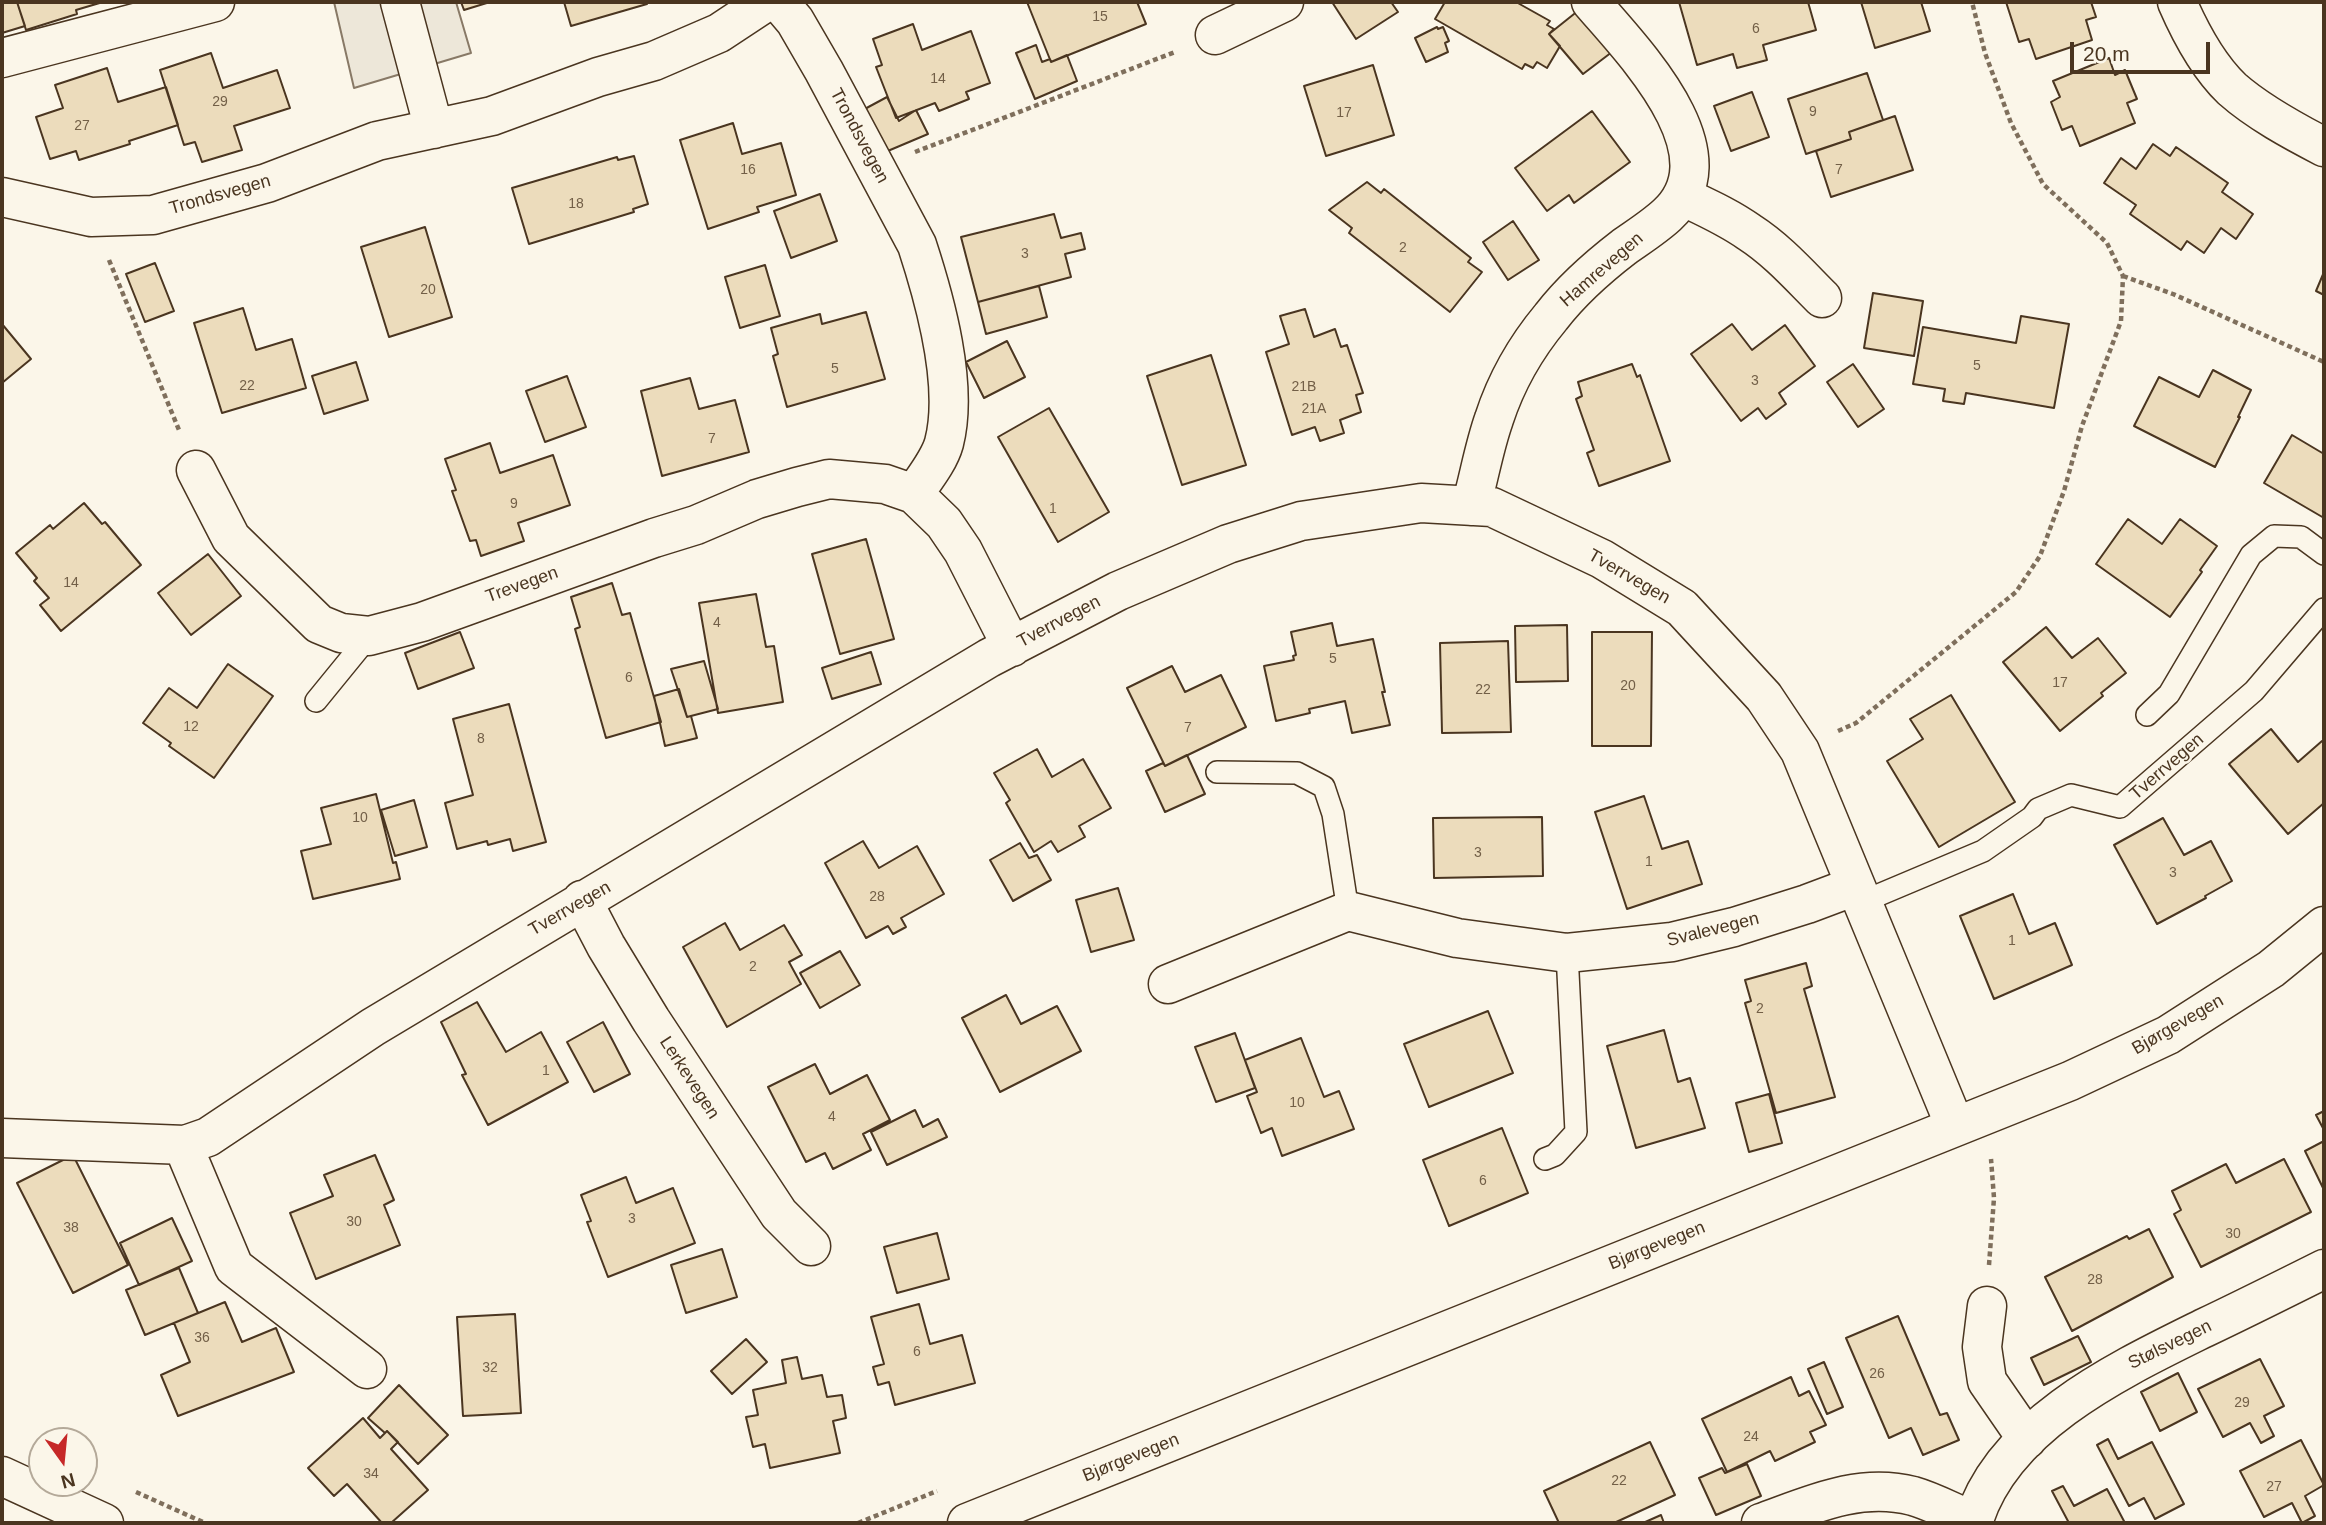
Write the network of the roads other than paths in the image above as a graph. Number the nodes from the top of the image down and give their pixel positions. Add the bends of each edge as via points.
1 (215, 2) edge
2 (400, 2) edge
3 (766, 2) edge
4 (779, 2) edge
5 (1284, 2) edge
6 (1591, 2) edge
7 (2177, 2) edge
8 (1215, 35) road end
9 (2, 58) edge
10 (433, 129) junction
11 (2324, 147) edge
12 (1682, 195) junction
13 (2, 197) edge
14 (1822, 298) dead end
15 (195, 470) road end
16 (914, 494) junction
17 (1471, 506) junction
18 (2324, 554) edge
19 (2324, 609) edge
20 (369, 636) junction
21 (1013, 647) junction
22 (316, 701) dead end
23 (2147, 715) dead end
24 (1217, 772) dead end
25 (1859, 894) junction
26 (582, 900) junction
27 (1348, 911) junction
28 (2324, 926) edge
29 (1567, 953) junction
30 (1168, 984) dead end
31 (1968, 1122) junction
32 (2, 1138) edge
33 (185, 1146) junction
34 (1545, 1159) dead end
35 (811, 1246) dead end
36 (2324, 1269) edge
37 (1987, 1307) road end
38 (367, 1369) dead end
39 (2027, 1439) junction
40 (2, 1476) edge
41 (1973, 1522) edge
42 (104, 1523) edge
43 (967, 1523) edge
44 (1761, 1523) edge

1 - 9 street
2 - 10 street
3 - 10 street, Trondsvegen via 719,33 654,61 492,116
4 - 16 street, Trondsvegen via 795,21 876,168 917,245 927,278 946,358 948,414 944,445
5 - 8 street
6 - 12 street via 1675,110 1689,170
7 - 11 street via 2197,42 2232,88
10 - 13 street, Trondsvegen via 377,141 267,183 153,215 90,217
12 - 14 street via 1751,232
12 - 17 street, Hamrevegen via 1669,214 1586,279 1526,351 1493,420
15 - 20 street, Trevegen via 231,538 319,624 341,633
16 - 20 street, Trevegen via 855,480 797,487 422,622
16 - 21 street, Trevegen via 944,523 963,551
17 - 21 street, Tverrvegen via 1421,503 1301,522 1228,544 1118,591
17 - 25 street, Tverrvegen via 1492,507 1602,559 1682,608 1764,697 1800,751
18 - 23 lane via 2301,537 2274,536 2251,555 2169,694
19 - 25 lane, Tverrvegen via 2253,691 2120,807 2071,795 2038,809 1983,852
20 - 22 lane
21 - 26 street, Tverrvegen
24 - 27 lane via 1297,773 1324,787 1333,814
25 - 29 street, Svalevegen via 1672,942
25 - 31 street, Tverrvegen
26 - 33 street, Tverrvegen via 373,1027 208,1137
26 - 35 street, Lerkevegen via 651,1020 749,1169 779,1214
27 - 29 street, Svalevegen via 1457,938
27 - 30 street
28 - 31 street, Bjørgevegen via 2271,969 2168,1035
29 - 34 lane via 1576,1132 1555,1155
31 - 43 street, Bjørgevegen
32 - 33 street, Tverrvegen
33 - 38 street via 234,1267
36 - 39 street, Stølsvegen via 2123,1369 2067,1405
37 - 39 street via 1982,1347 1987,1381
39 - 41 street, Stølsvegen via 1990,1483
40 - 42 street
41 - 44 street, Stølsvegen via 1912,1496 1878,1491 1836,1496

